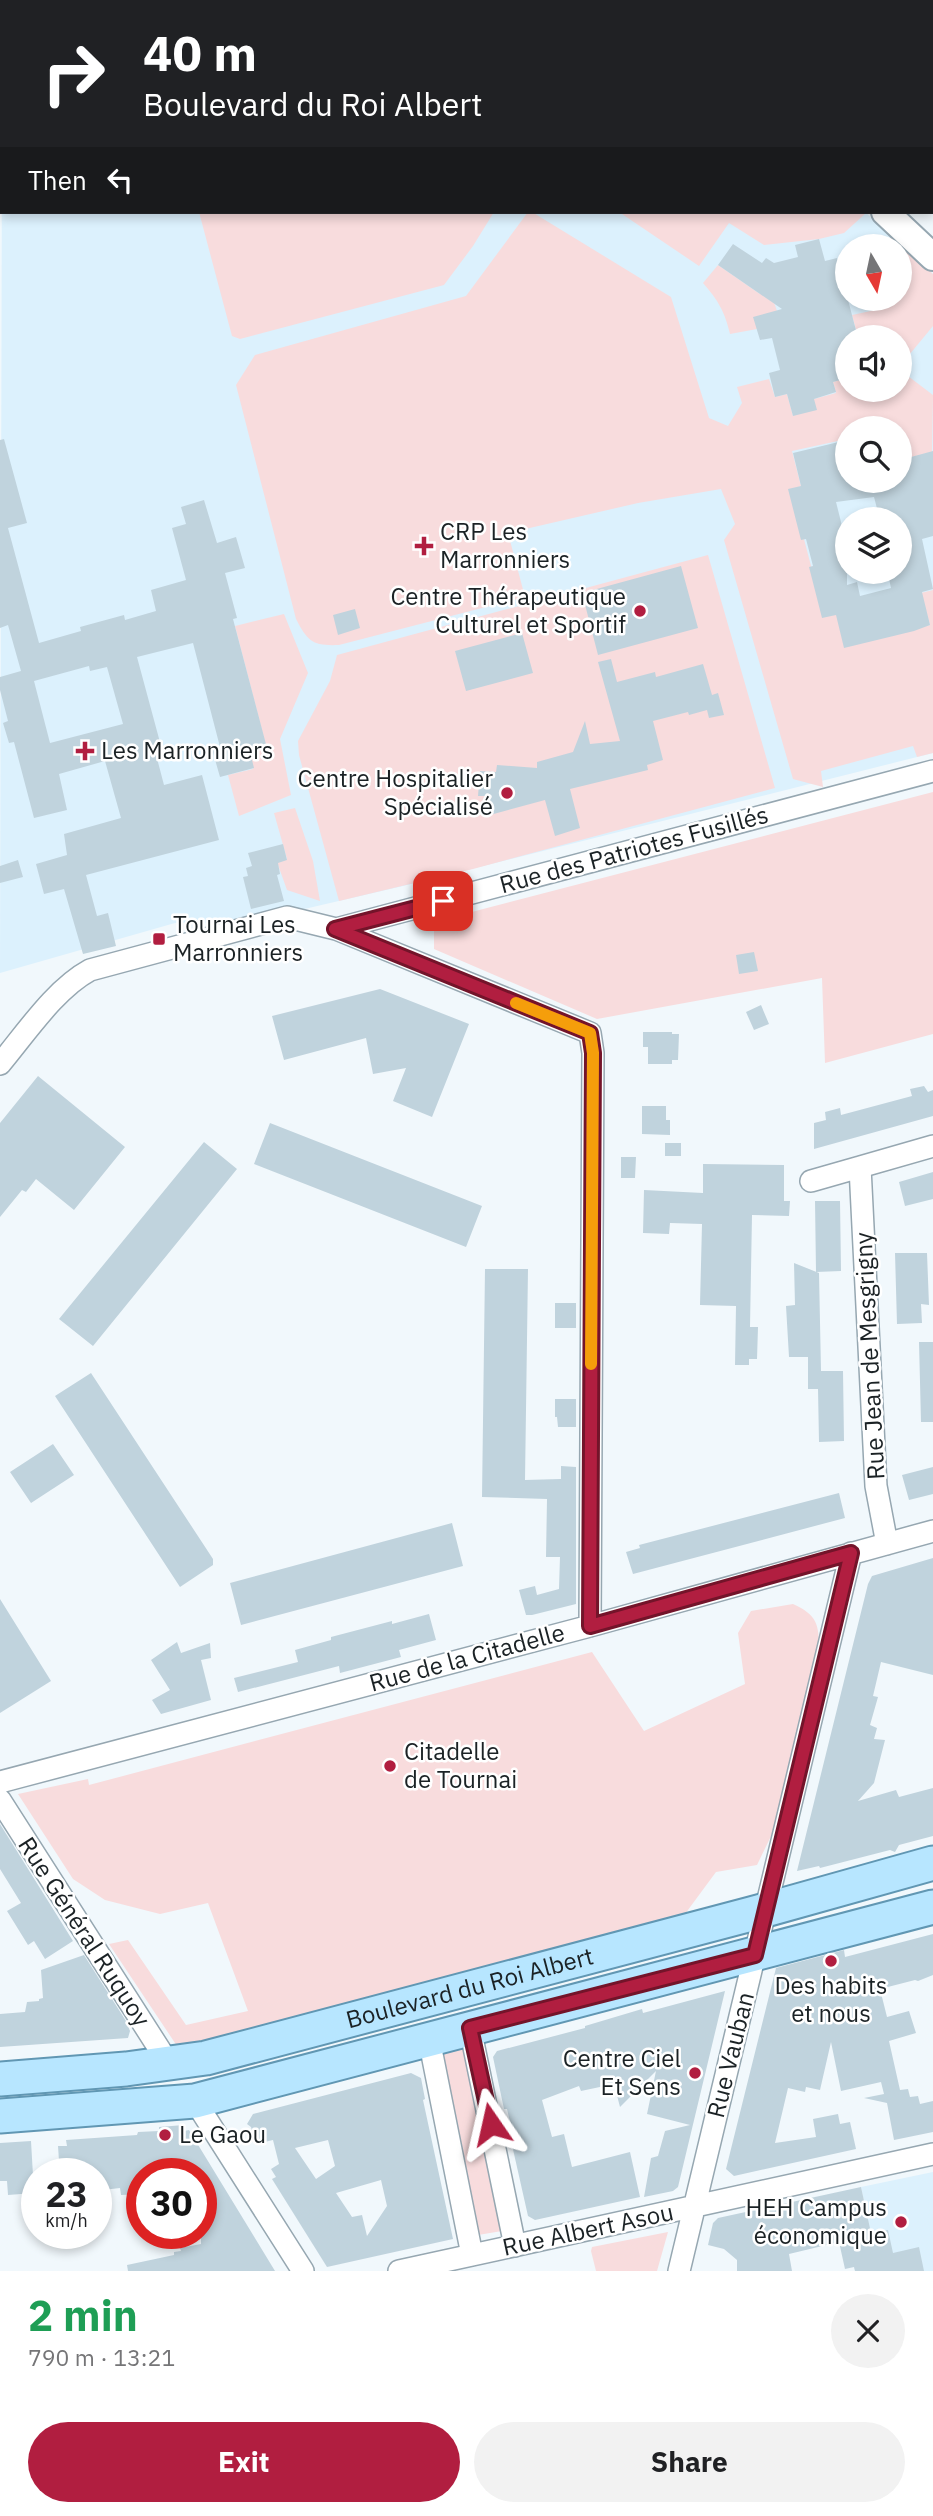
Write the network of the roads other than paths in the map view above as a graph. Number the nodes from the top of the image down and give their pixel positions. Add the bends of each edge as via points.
1 (887, 214) edge
2 (933, 257) edge
3 (933, 771) edge
4 (335, 929) junction
5 (0, 1064) edge
6 (933, 1146) edge
7 (860, 1167) junction
8 (811, 1181) dead end
9 (933, 1531) edge
10 (887, 1544) junction
11 (851, 1553) junction
12 (590, 1626) junction
13 (0, 1782) edge
14 (0, 1800) edge
15 (933, 1863) edge
16 (933, 1907) edge
17 (766, 1910) junction
18 (755, 1955) junction
19 (470, 2028) junction
20 (429, 2039) junction
21 (169, 2064) junction
22 (0, 2079) edge
23 (195, 2101) junction
24 (0, 2116) edge
25 (933, 2154) edge
26 (694, 2207) junction
27 (515, 2246) junction
28 (472, 2255) junction
29 (303, 2271) edge
30 (399, 2271) edge
31 (679, 2271) edge

1 - 2 street
3 - 4 street, Rue des Patriotes Fusillés
4 - 5 street, Rue des Patriotes Fusillés via 287,917 90,970 76,977
4 - 12 street, Rue des Patriotes Fusillés via 590,1033
6 - 7 street
7 - 8 street
7 - 10 street, Rue Jean de Mesgrigny via 876,1486
9 - 10 street, Rue de la Citadelle
10 - 11 street, Rue de la Citadelle
11 - 12 street, Rue de la Citadelle
11 - 17 street, Rue Vauban
12 - 13 street, Rue de la Citadelle
14 - 21 street, Rue Général Ruquoy
15 - 17 main road, Boulevard du Roi Albert
16 - 18 main road, Boulevard du Roi Albert
17 - 18 street, Rue Vauban
17 - 21 main road, Boulevard du Roi Albert via 230,2052
18 - 19 main road, Boulevard du Roi Albert
18 - 26 street, Rue Vauban
19 - 20 main road, Boulevard du Roi Albert
19 - 27 street
20 - 23 main road, Boulevard du Roi Albert
20 - 28 street
21 - 22 main road, Boulevard du Roi Albert
23 - 24 main road, Boulevard du Roi Albert
23 - 29 street
25 - 26 street, Rue Albert Asou
26 - 27 street, Rue Albert Asou
26 - 31 street, Rue Vauban
27 - 28 street, Rue Albert Asou
28 - 30 street, Rue Albert Asou

